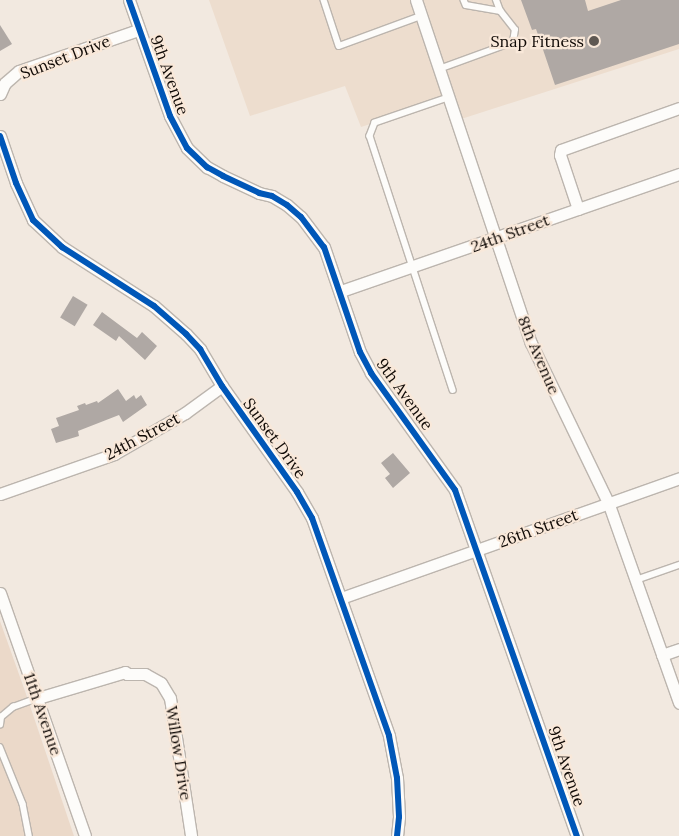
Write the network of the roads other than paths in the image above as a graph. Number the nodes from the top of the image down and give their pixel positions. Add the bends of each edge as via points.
1 (128, 0) edge
2 (324, 0) edge
3 (416, 0) edge
4 (464, 0) edge
5 (496, 0) edge
6 (500, 11) junction
7 (421, 16) junction
8 (138, 30) junction
9 (439, 69) junction
10 (0, 94) edge
11 (448, 98) junction
12 (679, 108) edge
13 (0, 136) edge
14 (679, 174) edge
15 (578, 209) junction
16 (496, 238) junction
17 (414, 268) junction
18 (341, 292) junction
19 (222, 386) junction
20 (453, 390) dead end
21 (679, 478) edge
22 (0, 494) edge
23 (608, 502) junction
24 (476, 551) junction
25 (679, 565) edge
26 (636, 580) junction
27 (0, 593) edge
28 (341, 598) junction
29 (679, 649) edge
30 (662, 655) junction
31 (38, 698) junction
32 (679, 703) edge
33 (0, 725) edge
34 (0, 747) edge
35 (29, 836) edge
36 (85, 836) edge
37 (191, 836) edge
38 (396, 836) edge
39 (577, 836) edge

1 - 8 street, 9th Avenue
2 - 7 lane via 339,46
3 - 7 street, 8th Avenue
4 - 6 lane via 466,5
5 - 6 lane
6 - 9 lane via 515,30 512,42
7 - 9 street, 8th Avenue
8 - 10 street, Sunset Drive via 19,71 5,83
8 - 18 street, 9th Avenue via 170,116 187,148 207,167 272,196 301,217 324,247
9 - 11 street, 8th Avenue
11 - 16 street, 8th Avenue
11 - 17 lane via 375,123 370,136
12 - 15 street via 561,150
13 - 19 street, Sunset Drive via 16,183 34,220 62,247 154,306 186,334 200,349
14 - 15 street, 24th Street
15 - 16 street, 24th Street
16 - 17 street, 24th Street
16 - 23 street, 8th Avenue via 531,343
17 - 18 street, 24th Street
17 - 20 lane
18 - 24 street, 9th Avenue via 360,352 384,394 422,441 455,490
19 - 22 street, 24th Street via 185,413 114,454
19 - 28 street, Sunset Drive via 308,511
21 - 23 street, 26th Street
23 - 24 street, 26th Street
23 - 26 street, 8th Avenue
24 - 28 street, 26th Street
24 - 39 street, 9th Avenue
25 - 26 lane
26 - 30 street, 8th Avenue
27 - 31 street, 11th Avenue
28 - 38 street, Sunset Drive via 389,736 397,778 399,817
29 - 30 street
30 - 32 street, 8th Avenue
31 - 33 lane via 13,707 1,717
31 - 36 street, 11th Avenue
31 - 37 street, Willow Drive via 125,672 145,674 161,683 170,698
34 - 35 lane via 23,804

